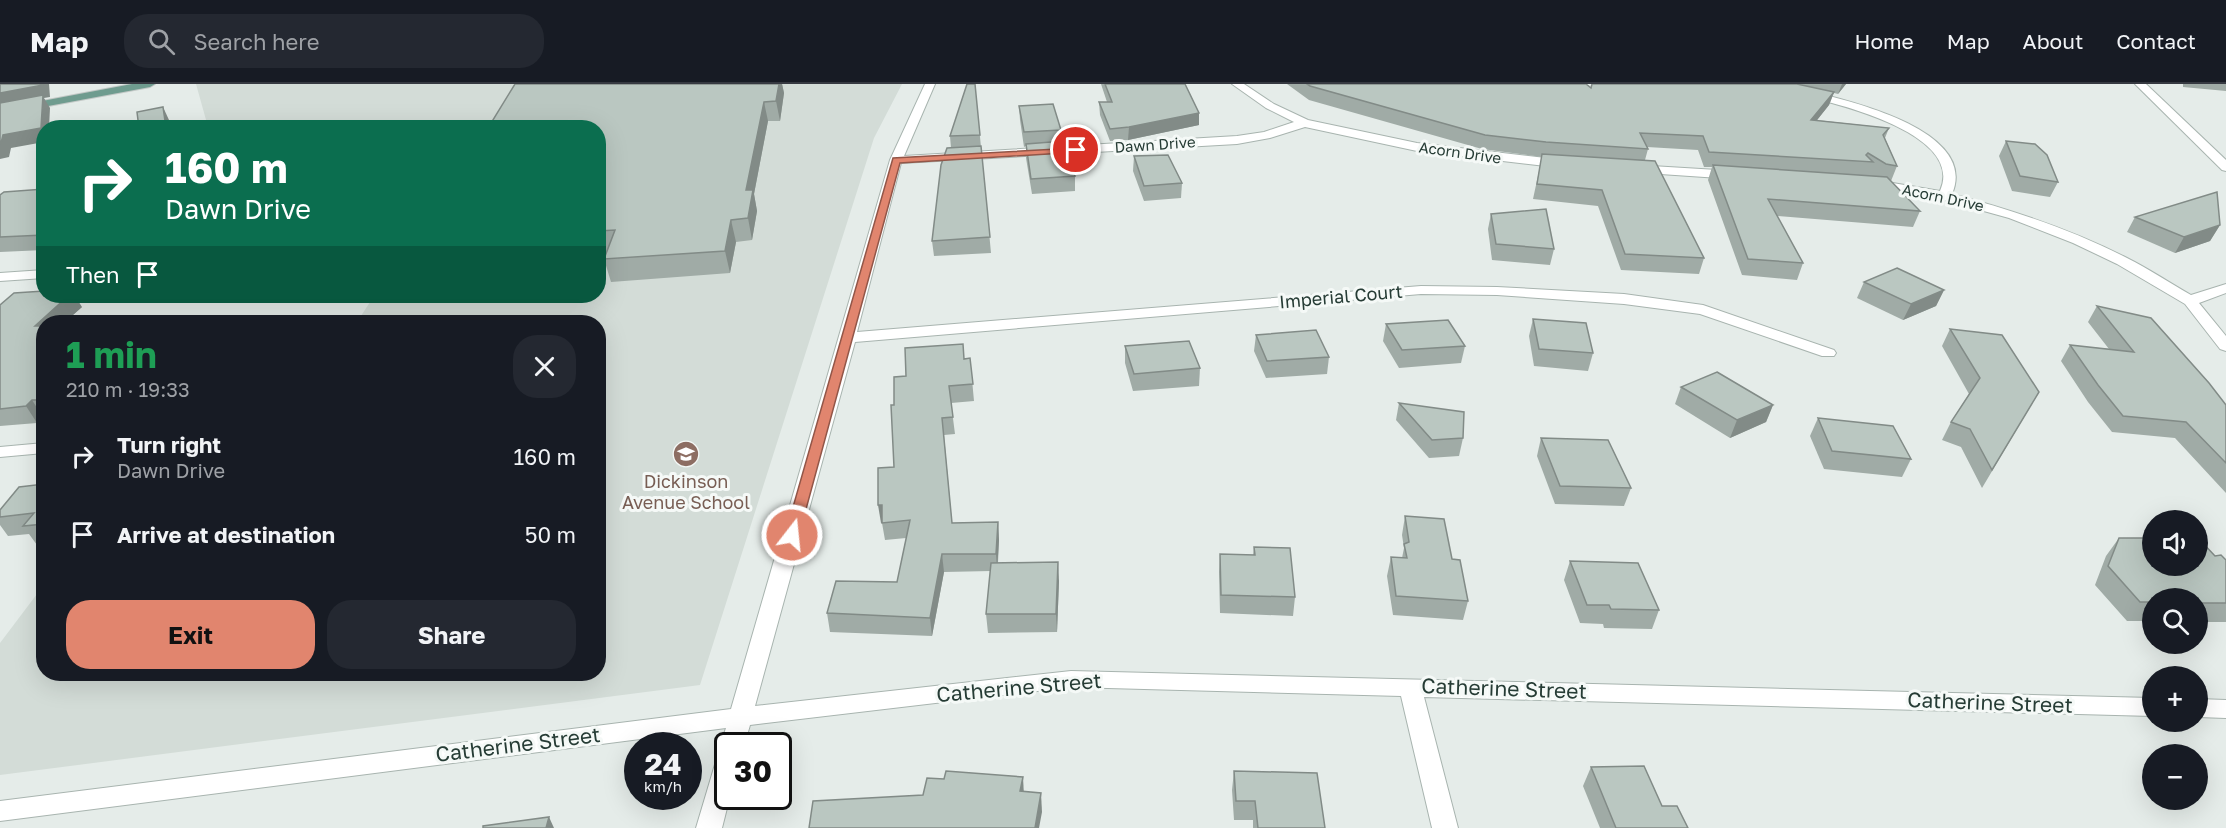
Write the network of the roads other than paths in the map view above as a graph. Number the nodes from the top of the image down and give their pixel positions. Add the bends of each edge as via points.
1 (150, 84) edge
2 (930, 84) edge
3 (1237, 84) edge
4 (2139, 84) edge
5 (111, 88) edge
6 (1800, 91) edge
7 (0, 112) edge
8 (1304, 123) junction
9 (896, 160) junction
10 (1577, 165) edge
11 (2226, 167) edge
12 (1625, 168) edge
13 (1744, 175) edge
14 (1865, 183) edge
15 (1946, 196) junction
16 (36, 275) edge
17 (0, 278) edge
18 (2226, 288) edge
19 (2190, 301) junction
20 (848, 338) junction
21 (2226, 346) edge
22 (1828, 353) dead end
23 (36, 449) edge
24 (0, 452) edge
25 (1410, 686) junction
26 (2142, 707) edge
27 (2208, 708) edge
28 (2226, 709) edge
29 (740, 717) junction
30 (736, 732) edge
31 (714, 810) edge
32 (0, 811) edge
33 (709, 828) edge
34 (1445, 828) edge

1 - 5 main road
2 - 9 street
3 - 8 street, Acorn Drive
4 - 11 street
5 - 7 main road
6 - 15 street via 1852,104 1901,124 1930,142 1947,160 1952,176
8 - 9 street, Dawn Drive via 1237,140
8 - 10 street, Acorn Drive via 1417,147
9 - 20 street
12 - 13 street
14 - 15 street, Acorn Drive
15 - 19 street, Acorn Drive via 2014,215 2078,240
16 - 17 street
18 - 19 street
19 - 21 street, Acorn Drive
20 - 22 street, Imperial Court via 1454,290 1623,299 1703,310
20 - 29 street
23 - 24 street
25 - 26 street, Catherine Street
25 - 29 street, Catherine Street via 1071,679
25 - 34 street
27 - 28 street
29 - 30 street
29 - 32 street, Catherine Street
31 - 33 street

